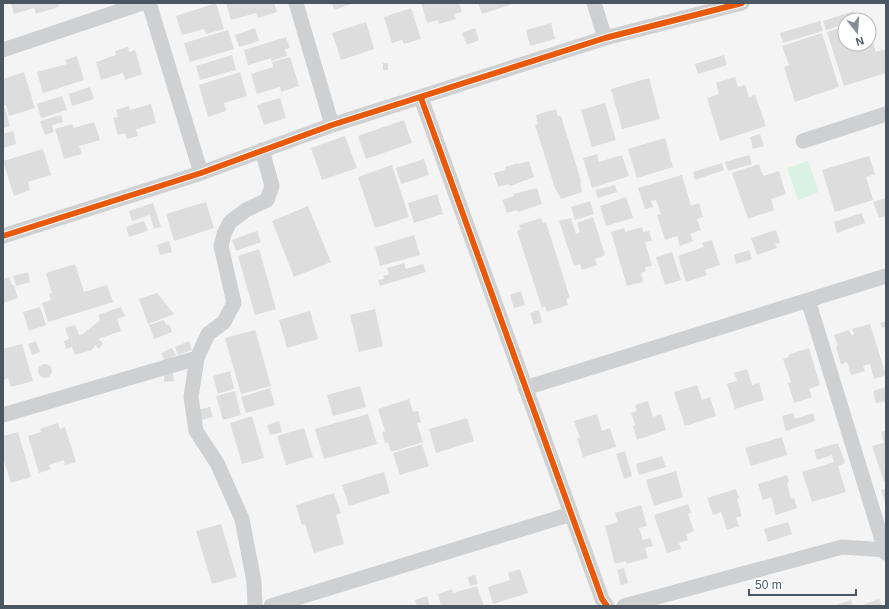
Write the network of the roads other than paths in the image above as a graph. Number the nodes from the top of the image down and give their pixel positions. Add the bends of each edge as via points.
1 (143, 3) edge
2 (149, 3) edge
3 (296, 3) edge
4 (594, 3) edge
5 (742, 3) edge
6 (605, 38) junction
7 (3, 50) edge
8 (421, 98) junction
9 (886, 114) edge
10 (332, 125) junction
11 (803, 141) dead end
12 (262, 150) junction
13 (201, 173) junction
14 (3, 236) edge
15 (886, 276) edge
16 (808, 300) junction
17 (197, 358) junction
18 (525, 388) junction
19 (3, 415) edge
20 (571, 514) junction
21 (886, 551) edge
22 (255, 606) edge
23 (271, 606) edge
24 (607, 606) edge
25 (624, 606) edge

1 - 7 street
2 - 13 street
3 - 10 street
4 - 6 street
5 - 6 street
6 - 8 street
8 - 10 street
8 - 18 street
9 - 11 street
10 - 12 street
12 - 13 street
12 - 17 street via 272,186 267,200 246,210 230,222 224,234 221,246 234,303 224,322 208,334
13 - 14 street
15 - 16 street
16 - 18 street
16 - 21 street
17 - 19 street
17 - 22 street via 191,398 196,431 217,463 242,519 254,582
18 - 20 street
20 - 23 street
20 - 24 street via 602,599
21 - 25 street via 842,547

